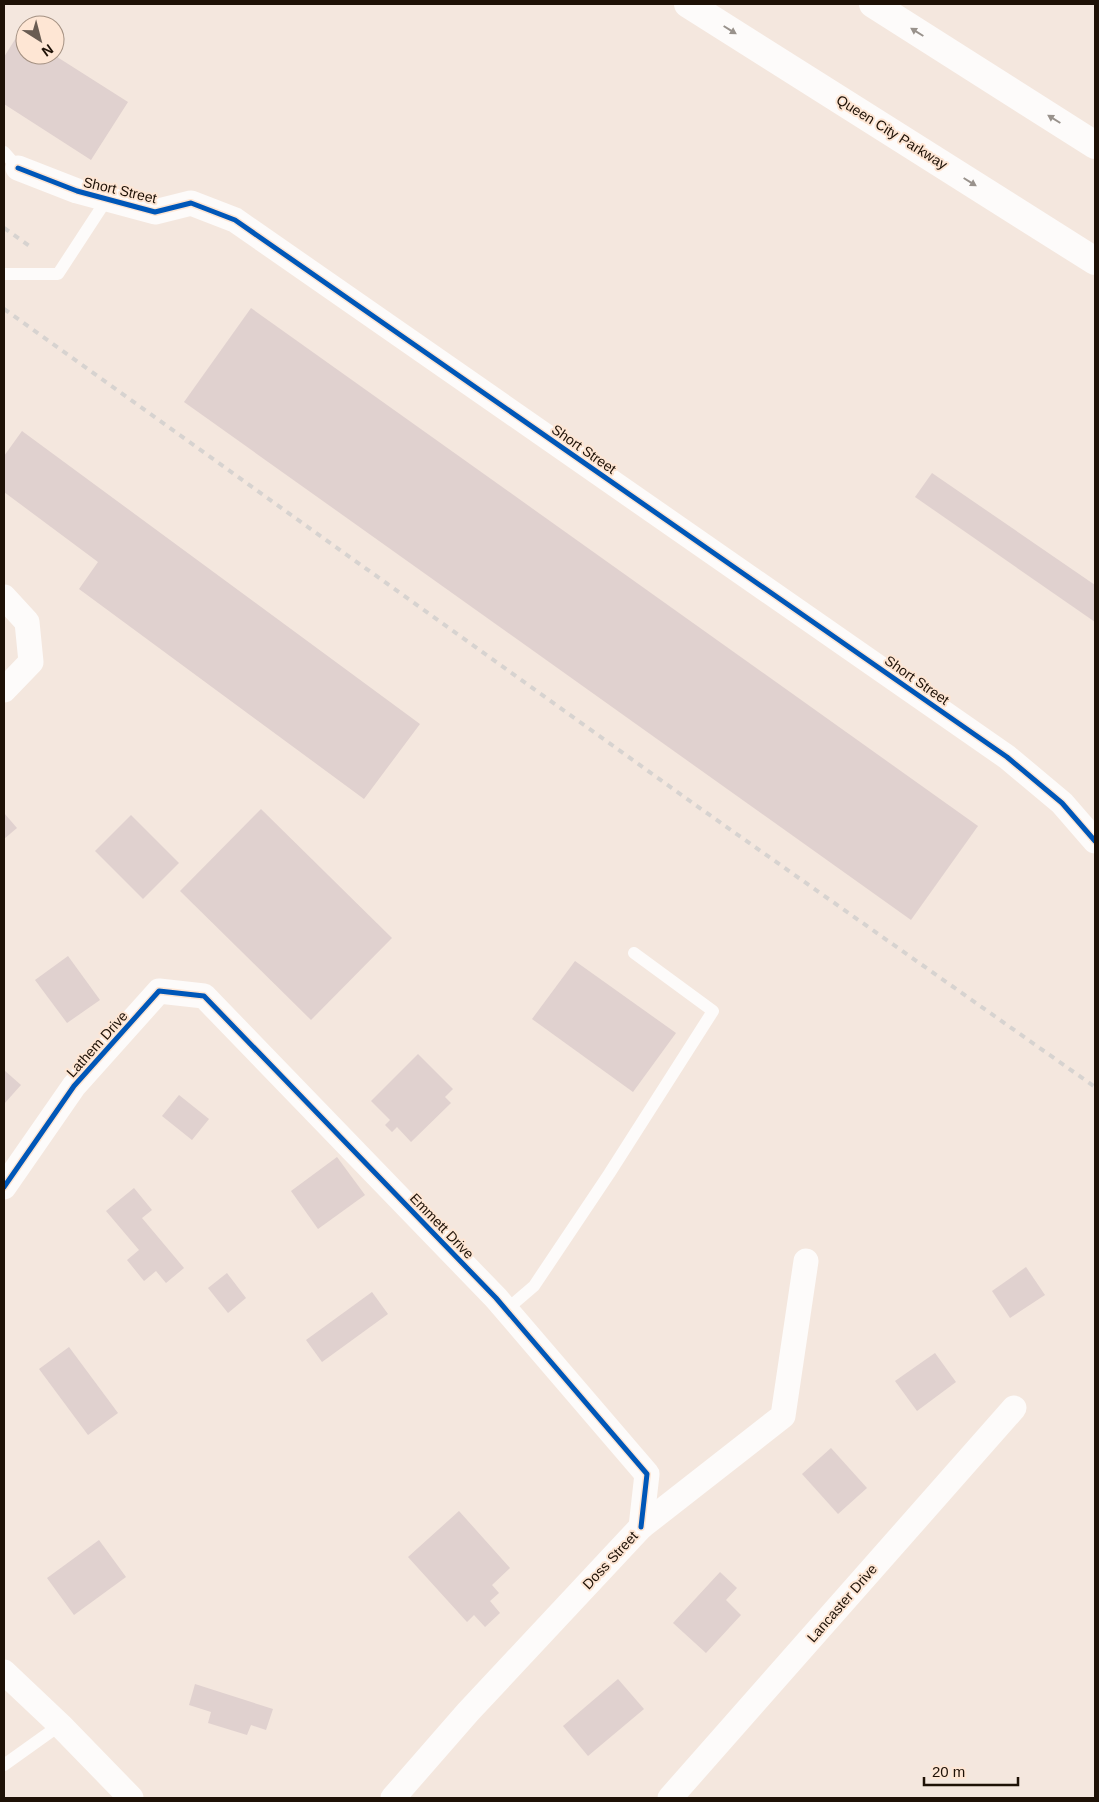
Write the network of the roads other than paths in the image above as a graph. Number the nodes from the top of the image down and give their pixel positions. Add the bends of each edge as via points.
1 (688, 4) edge
2 (873, 4) edge
3 (1095, 145) edge
4 (11, 160) edge
5 (107, 199) junction
6 (1095, 261) edge
7 (4, 274) edge
8 (4, 597) edge
9 (4, 690) edge
10 (1095, 841) edge
11 (634, 954) dead end
12 (159, 991) joint
13 (4, 1187) edge
14 (806, 1261) dead end
15 (506, 1310) junction
16 (1014, 1408) dead end
17 (641, 1527) junction
18 (4, 1672) edge
19 (60, 1725) junction
20 (4, 1765) edge
21 (131, 1798) edge
22 (393, 1798) edge
23 (670, 1798) edge

1 -> 6 main road, Queen City Parkway
3 -> 2 main road
4 - 5 street, Short Street via 76,191
5 - 7 lane via 58,274
5 - 10 street, Short Street via 155,212 191,203 235,220 1007,757 1062,803
8 - 9 street via 27,622 31,662
11 - 15 lane via 713,1011 534,1286
12 - 13 street, Lathem Drive via 74,1086
12 - 15 street, Emmett Drive via 204,996
14 - 17 street, Doss Street via 783,1416
15 - 17 street, Emmett Drive via 647,1474
16 - 23 street, Lancaster Drive
17 - 22 street, Doss Street via 468,1712
18 - 19 street
19 - 20 lane
19 - 21 street

